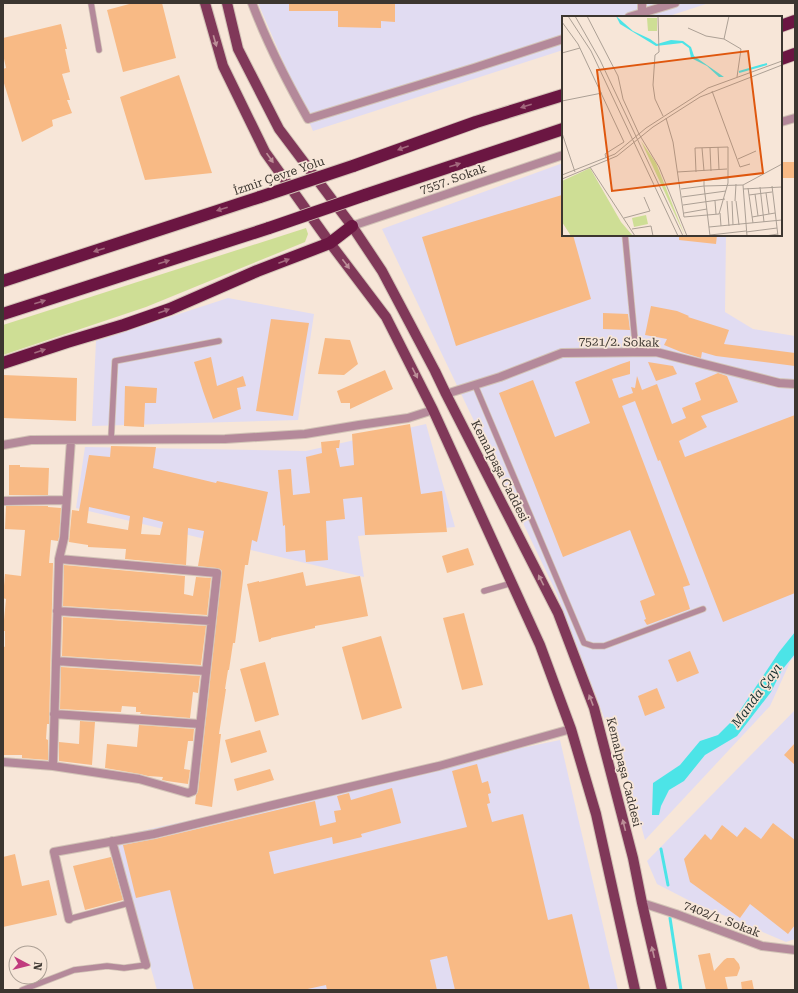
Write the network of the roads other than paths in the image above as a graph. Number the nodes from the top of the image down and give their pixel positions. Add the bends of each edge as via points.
1 (91, 3) edge
2 (205, 3) edge
3 (227, 3) edge
4 (252, 3) edge
5 (642, 3) edge
6 (675, 3) edge
7 (642, 13) junction
8 (632, 16) edge
9 (795, 21) edge
10 (782, 26) edge
11 (562, 39) edge
12 (99, 50) dead end
13 (795, 54) edge
14 (782, 59) edge
15 (562, 95) edge
16 (795, 118) edge
17 (782, 122) edge
18 (562, 129) edge
19 (562, 154) edge
20 (352, 226) junction
21 (625, 236) edge
22 (330, 243) junction
23 (3, 281) edge
24 (3, 314) edge
25 (219, 341) dead end
26 (636, 352) junction
27 (3, 363) edge
28 (795, 384) edge
29 (475, 385) junction
30 (446, 394) junction
31 (433, 410) junction
32 (71, 440) junction
33 (111, 440) junction
34 (3, 444) edge
35 (66, 500) junction
36 (3, 501) edge
37 (59, 559) junction
38 (512, 583) junction
39 (484, 591) dead end
40 (703, 609) dead end
41 (57, 611) junction
42 (211, 621) junction
43 (56, 660) junction
44 (206, 671) junction
45 (54, 714) junction
46 (200, 724) junction
47 (571, 729) junction
48 (3, 762) edge
49 (53, 766) junction
50 (112, 841) junction
51 (129, 903) junction
52 (642, 903) junction
53 (69, 919) joint
54 (795, 950) edge
55 (146, 965) joint
56 (22, 990) edge
57 (635, 990) edge
58 (662, 990) edge

1 - 12 lane
2 -> 22 main road via 223,66 265,152
3 - 20 main road, Kemalpaşa Caddesi via 238,49 279,129
4 - 11 street via 289,87 308,119
5 - 7 street
6 - 7 street
7 - 8 street
9 - 10 highway
13 - 14 highway
15 -> 23 highway, İzmir Çevre Yolu, bridge
16 - 17 street
24 -> 18 highway, bridge
19 - 20 street, 7557. Sokak
20 - 22 highway
20 - 30 main road, Kemalpaşa Caddesi via 382,270
21 - 26 lane
27 -> 22 highway via 170,309
22 -> 31 main road via 386,317
25 - 33 lane via 115,361
26 - 28 street, 7521/2. Sokak via 656,352 779,383
26 - 29 street, 7521/2. Sokak via 562,353
29 - 30 street, 7521/2. Sokak
29 - 40 lane via 584,643 604,646
52 -> 30 main road, Kemalpaşa Caddesi via 633,858 594,708 558,613
31 - 33 street via 408,418 305,434 226,439
31 - 38 main road
32 - 33 street
32 - 34 street via 32,440
32 - 35 street
35 - 36 street
35 - 37 street via 64,538
37 - 41 street
37 - 42 street via 217,573
38 - 39 lane
38 - 47 main road via 540,645
41 - 42 street
41 - 43 street
42 - 44 street
43 - 44 street
43 - 45 street
44 - 46 street
45 - 46 street
45 - 49 street
46 - 49 street via 193,791 188,793 139,779
47 - 50 street via 439,766 154,834
47 - 57 main road via 596,814
48 - 49 street
50 - 51 street
50 - 53 street via 54,852
51 - 53 lane
51 - 55 street
52 - 54 street, 7402/1. Sokak via 762,946
58 -> 52 main road, Kemalpaşa Caddesi
55 - 56 lane via 74,970

